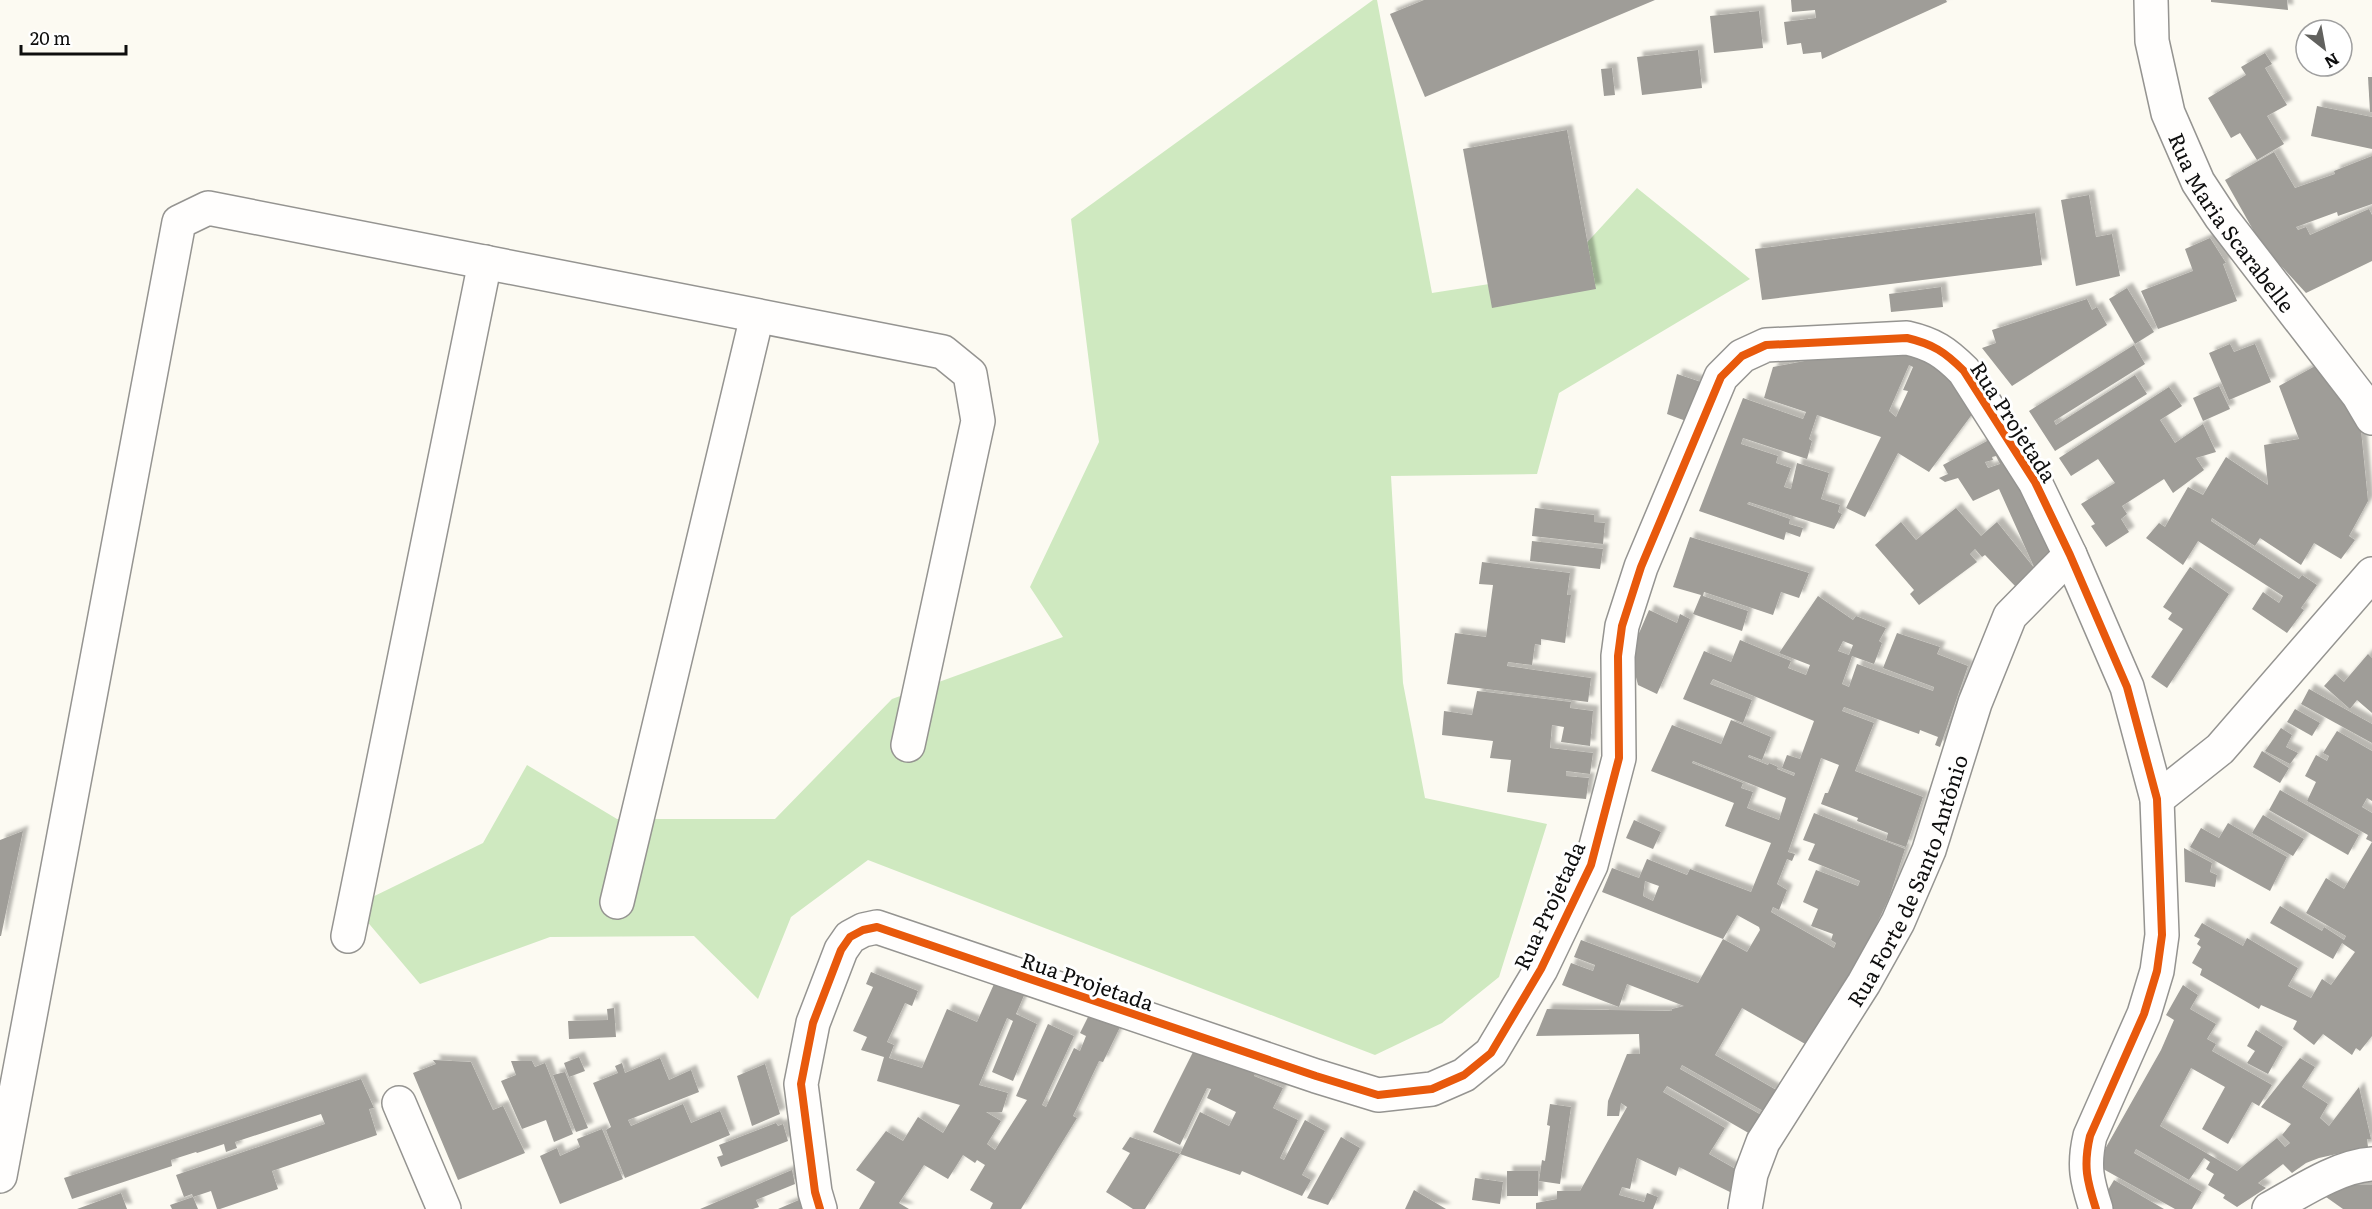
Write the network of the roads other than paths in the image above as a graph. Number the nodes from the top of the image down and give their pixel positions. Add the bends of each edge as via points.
1 (2151, 0) edge
2 (485, 262) junction
3 (757, 316) junction
4 (2372, 418) edge
5 (2070, 555) junction
6 (2372, 574) edge
7 (908, 745) dead end
8 (2157, 799) junction
9 (616, 902) dead end
10 (348, 936) dead end
11 (399, 1103) dead end
12 (2372, 1164) edge
13 (0, 1176) edge
14 (444, 1209) edge
15 (820, 1209) edge
16 (1745, 1209) edge
17 (2096, 1209) edge
18 (2269, 1209) edge

1 - 4 street, Rua Maria Scarabelle via 2152,41 2168,113 2198,182
2 - 3 street
2 - 10 street
2 - 13 street via 208,208 179,222
3 - 7 street via 943,352 970,374 978,421
3 - 9 street
5 - 8 street, Rua Projetada via 2127,687
5 - 15 street, Rua Projetada via 2035,482 1964,371 1930,343 1907,338 1766,345 1742,356 1721,377 1641,567 1622,626 1618,656 1619,758 1591,865 1541,969 1491,1053 1464,1075 1432,1089 1378,1095 877,927 863,930 850,937 841,950 813,1023 801,1084
5 - 16 street, Rua Forte de Santo Antônio via 2010,616 1975,703 1929,850 1898,922 1763,1142 1751,1174
6 - 8 street via 2220,749
8 - 17 street, Rua Projetada via 2162,935 2157,971 2144,1014 2090,1136 2085,1174
11 - 14 street
12 - 18 street via 2325,1179

